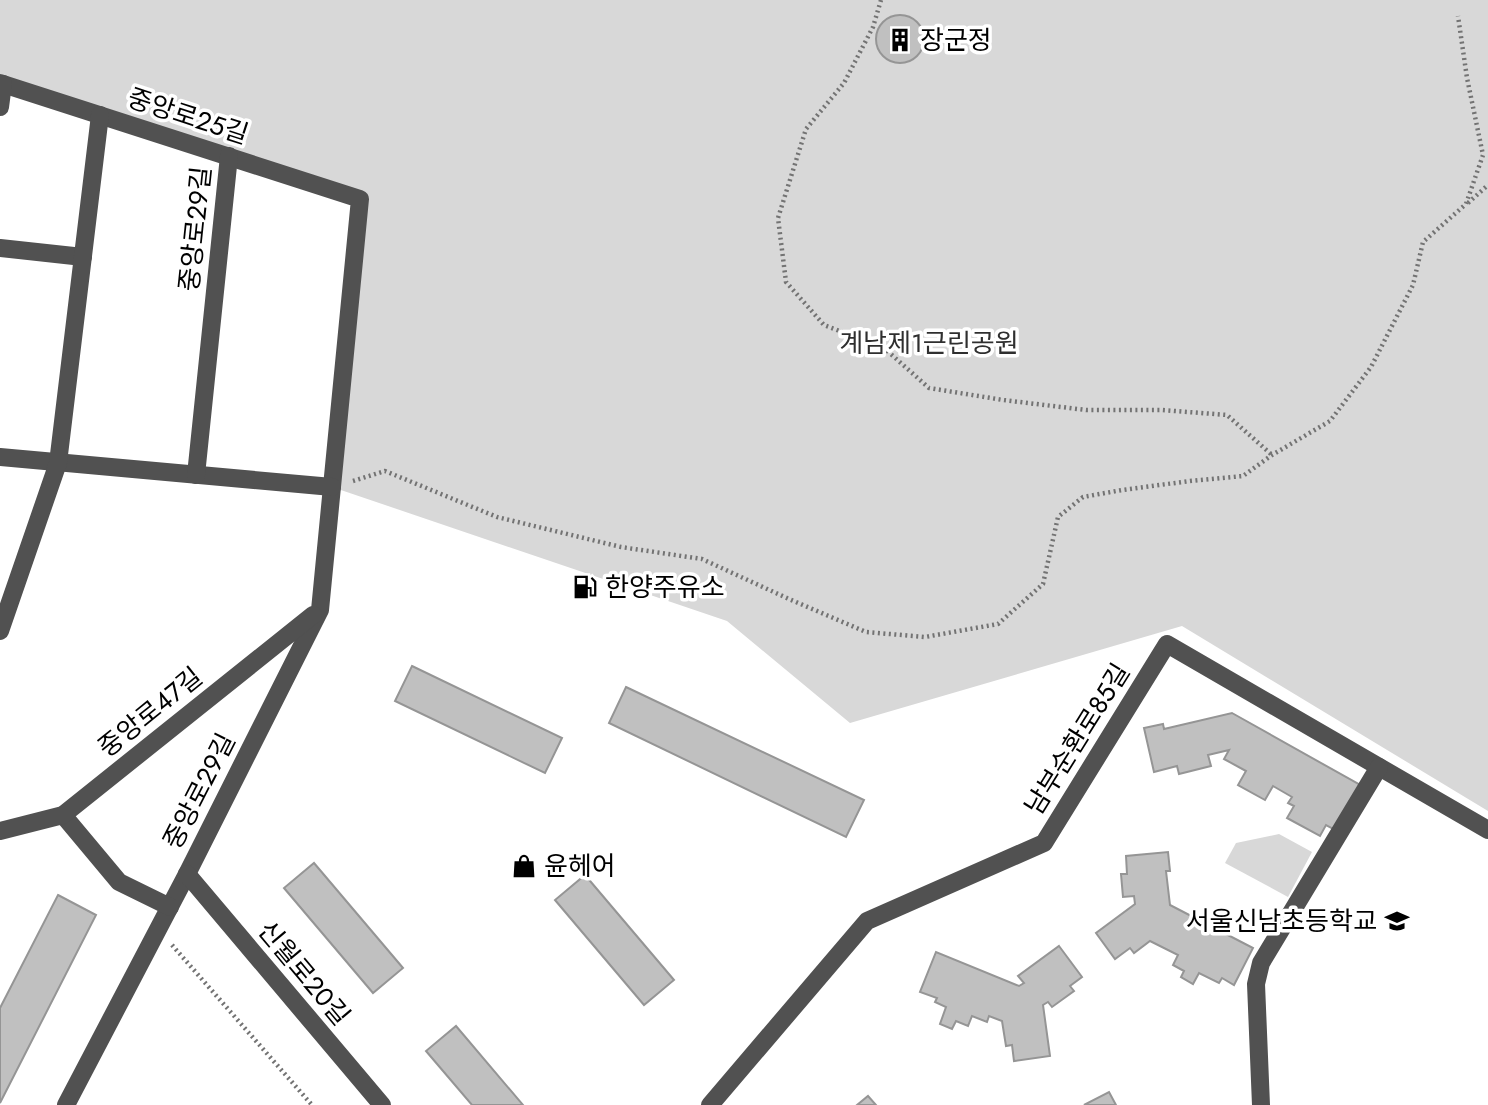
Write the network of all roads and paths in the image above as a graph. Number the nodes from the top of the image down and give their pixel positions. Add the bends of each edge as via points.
1 (881, 0) edge
2 (1458, 16) dead end
3 (2, 84) edge
4 (0, 107) edge
5 (100, 115) junction
6 (229, 156) junction
7 (1488, 185) edge
8 (360, 198) joint
9 (1466, 204) junction
10 (0, 248) edge
11 (83, 257) junction
12 (1272, 455) junction
13 (0, 457) edge
14 (58, 463) junction
15 (196, 475) junction
16 (332, 487) junction
17 (320, 610) junction
18 (0, 631) edge
19 (1379, 767) junction
20 (63, 815) junction
21 (1488, 830) edge
22 (0, 831) edge
23 (187, 874) junction
24 (170, 907) junction
25 (158, 929) junction
26 (66, 1105) edge
27 (312, 1105) edge
28 (382, 1105) edge
29 (709, 1105) edge
30 (1261, 1105) edge

1 - 12 path via 873,27 844,83 806,129 778,218 786,282 824,326 884,348 929,388 1086,410 1227,415
2 - 9 path via 1483,155
3 - 4 street
3 - 5 street, 중앙로25길
5 - 6 street, 중앙로25길
5 - 11 street
6 - 8 street, 중앙로25길
6 - 15 street, 중앙로29길
7 - 9 path
8 - 16 street, 중앙로29길
9 - 12 path via 1423,242 1413,285 1371,367 1329,421
10 - 11 street
11 - 14 street
12 - 16 path via 1243,477 1083,497 1058,517 1043,584 998,624 925,637 866,632 702,559 621,547 497,517 385,471
13 - 14 street
14 - 15 street
14 - 18 street
15 - 16 street
16 - 17 street, 중앙로29길
17 - 20 street, 중앙로47길
17 - 23 street, 중앙로29길
19 - 21 street, 남부순환로85길
19 - 29 street, 남부순환로85길 via 1167,644 1044,843 867,921
19 - 30 street via 1261,963 1256,984
20 - 22 street, 중앙로47길
20 - 24 street via 119,882
23 - 24 street, 중앙로29길
23 - 28 street, 신월로20길
24 - 25 street, 중앙로29길
25 - 26 street, 중앙로29길
25 - 27 path

